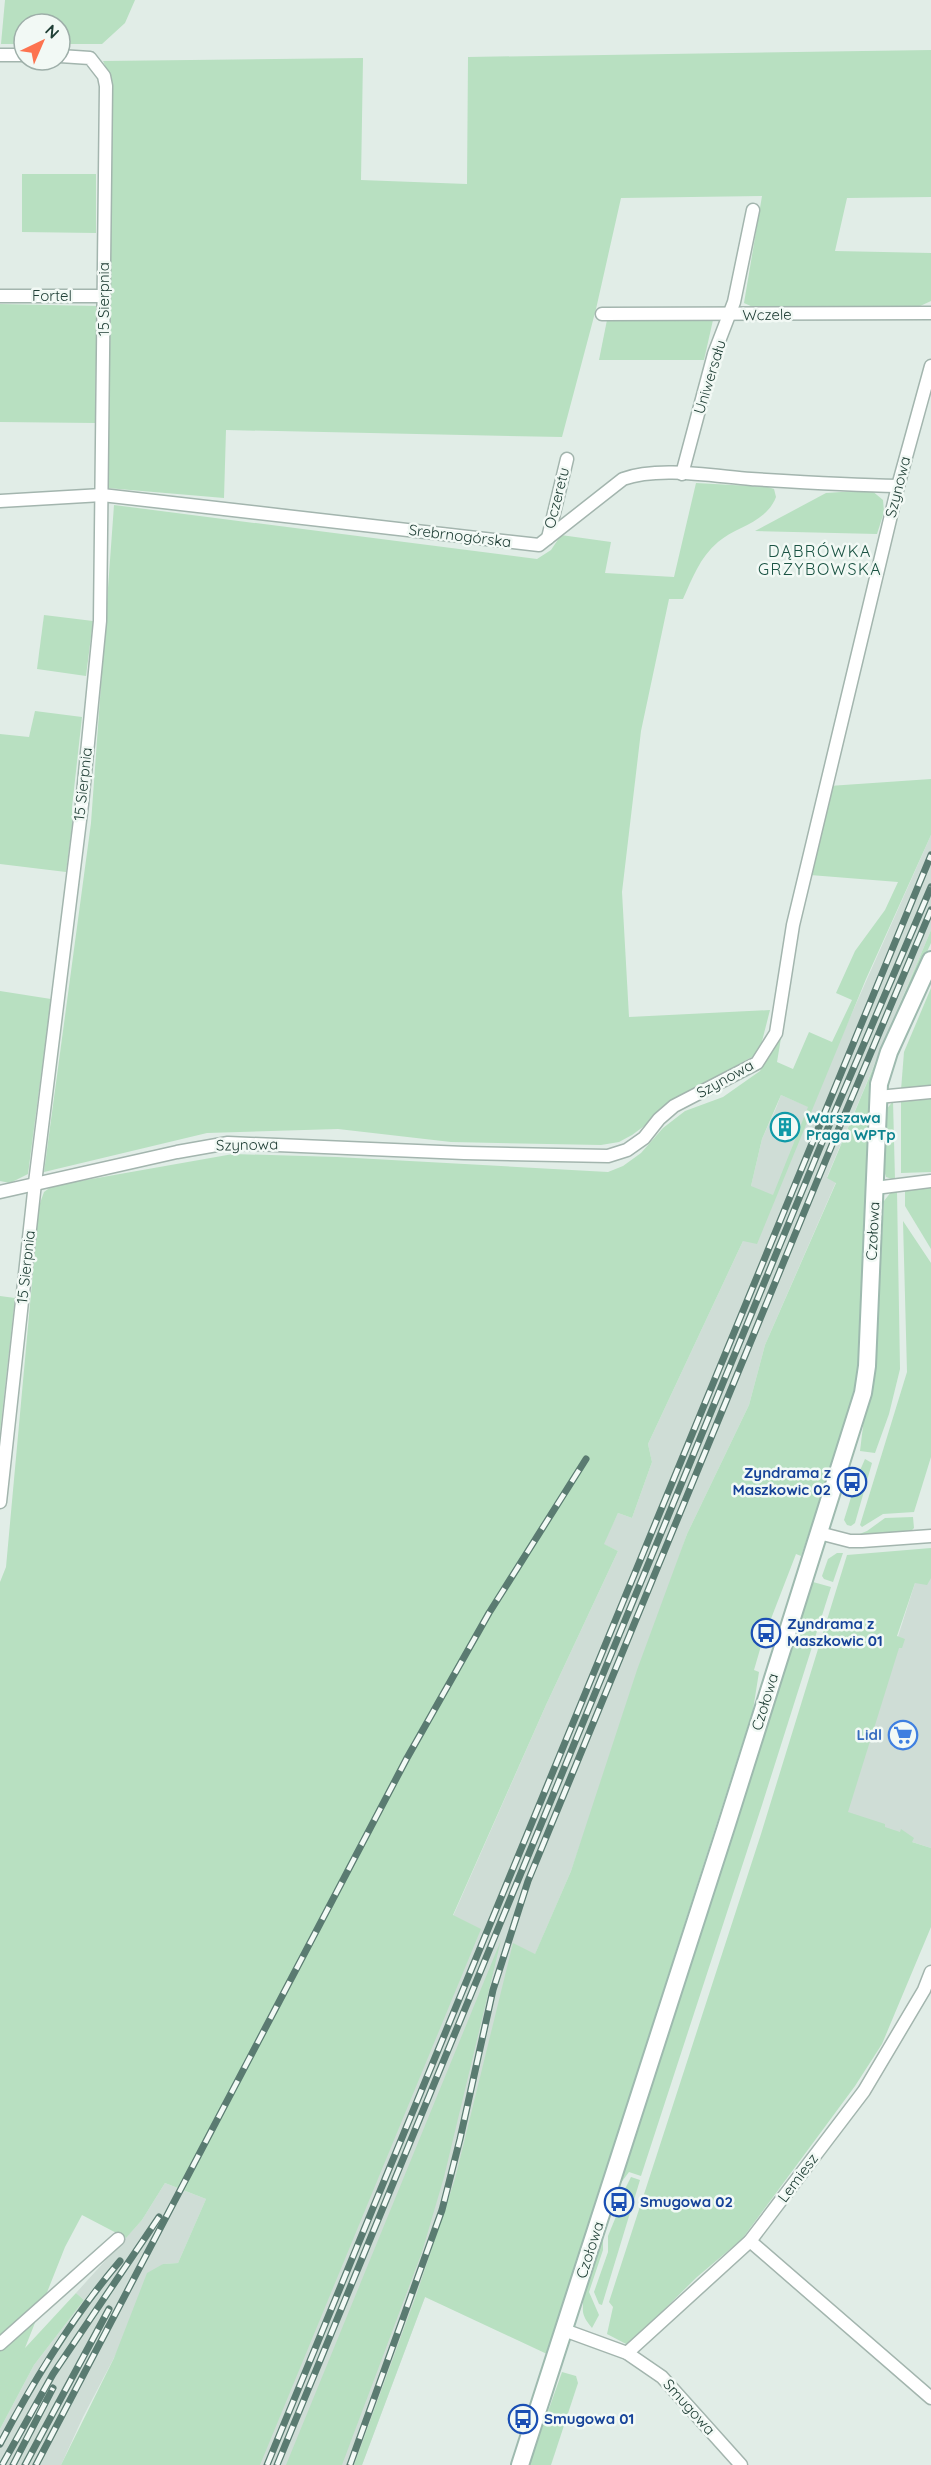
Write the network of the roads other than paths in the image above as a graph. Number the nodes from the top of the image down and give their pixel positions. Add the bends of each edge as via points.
1 (72, 57) edge
2 (753, 210) dead end
3 (0, 296) edge
4 (104, 296) junction
5 (931, 313) edge
6 (602, 314) dead end
7 (730, 315) junction
8 (931, 366) edge
9 (567, 459) dead end
10 (682, 474) junction
11 (897, 486) junction
12 (102, 495) junction
13 (0, 501) edge
14 (548, 538) junction
15 (931, 960) edge
16 (931, 1092) edge
17 (878, 1097) junction
18 (931, 1181) edge
19 (35, 1183) junction
20 (875, 1188) junction
21 (0, 1192) edge
22 (0, 1502) edge
23 (819, 1533) junction
24 (931, 1536) edge
25 (931, 1972) edge
26 (118, 2239) dead end
27 (750, 2241) junction
28 (564, 2330) junction
29 (0, 2344) edge
30 (627, 2354) junction
31 (931, 2398) edge
32 (520, 2465) edge
33 (741, 2465) edge

1 - 4 street, 15 Sierpnia via 90,58 104,76 106,86
2 - 7 street, Uniwersału
3 - 4 street, Fortel
4 - 12 street, 15 Sierpnia
5 - 7 street, Wczele
6 - 7 street, Wczele
7 - 10 street, Uniwersału via 714,354
8 - 11 street, Szynowa
9 - 14 street, Oczeretu
10 - 11 street, Srebrnogórska
10 - 14 street, Srebrnogórska via 636,474 623,479
11 - 19 street, Szynowa via 793,925 776,1033 757,1063 674,1106 644,1138 627,1150 608,1156 228,1143
12 - 13 street, Srebrnogórska
12 - 14 street, Srebrnogórska via 539,545
12 - 19 street, 15 Sierpnia via 99,633
15 - 17 street, Czołowa via 889,1052
16 - 17 street
17 - 20 street, Czołowa
18 - 20 street
19 - 21 street, Szynowa
19 - 22 street, 15 Sierpnia
20 - 23 street, Czołowa via 866,1377
23 - 24 street via 850,1541
23 - 28 street, Czołowa
25 - 27 street, Lemiesz via 864,2091
26 - 29 street
27 - 30 street, Lemiesz
27 - 31 street
28 - 30 street, Smugowa
28 - 32 street, Czołowa
30 - 33 street, Smugowa via 662,2377

